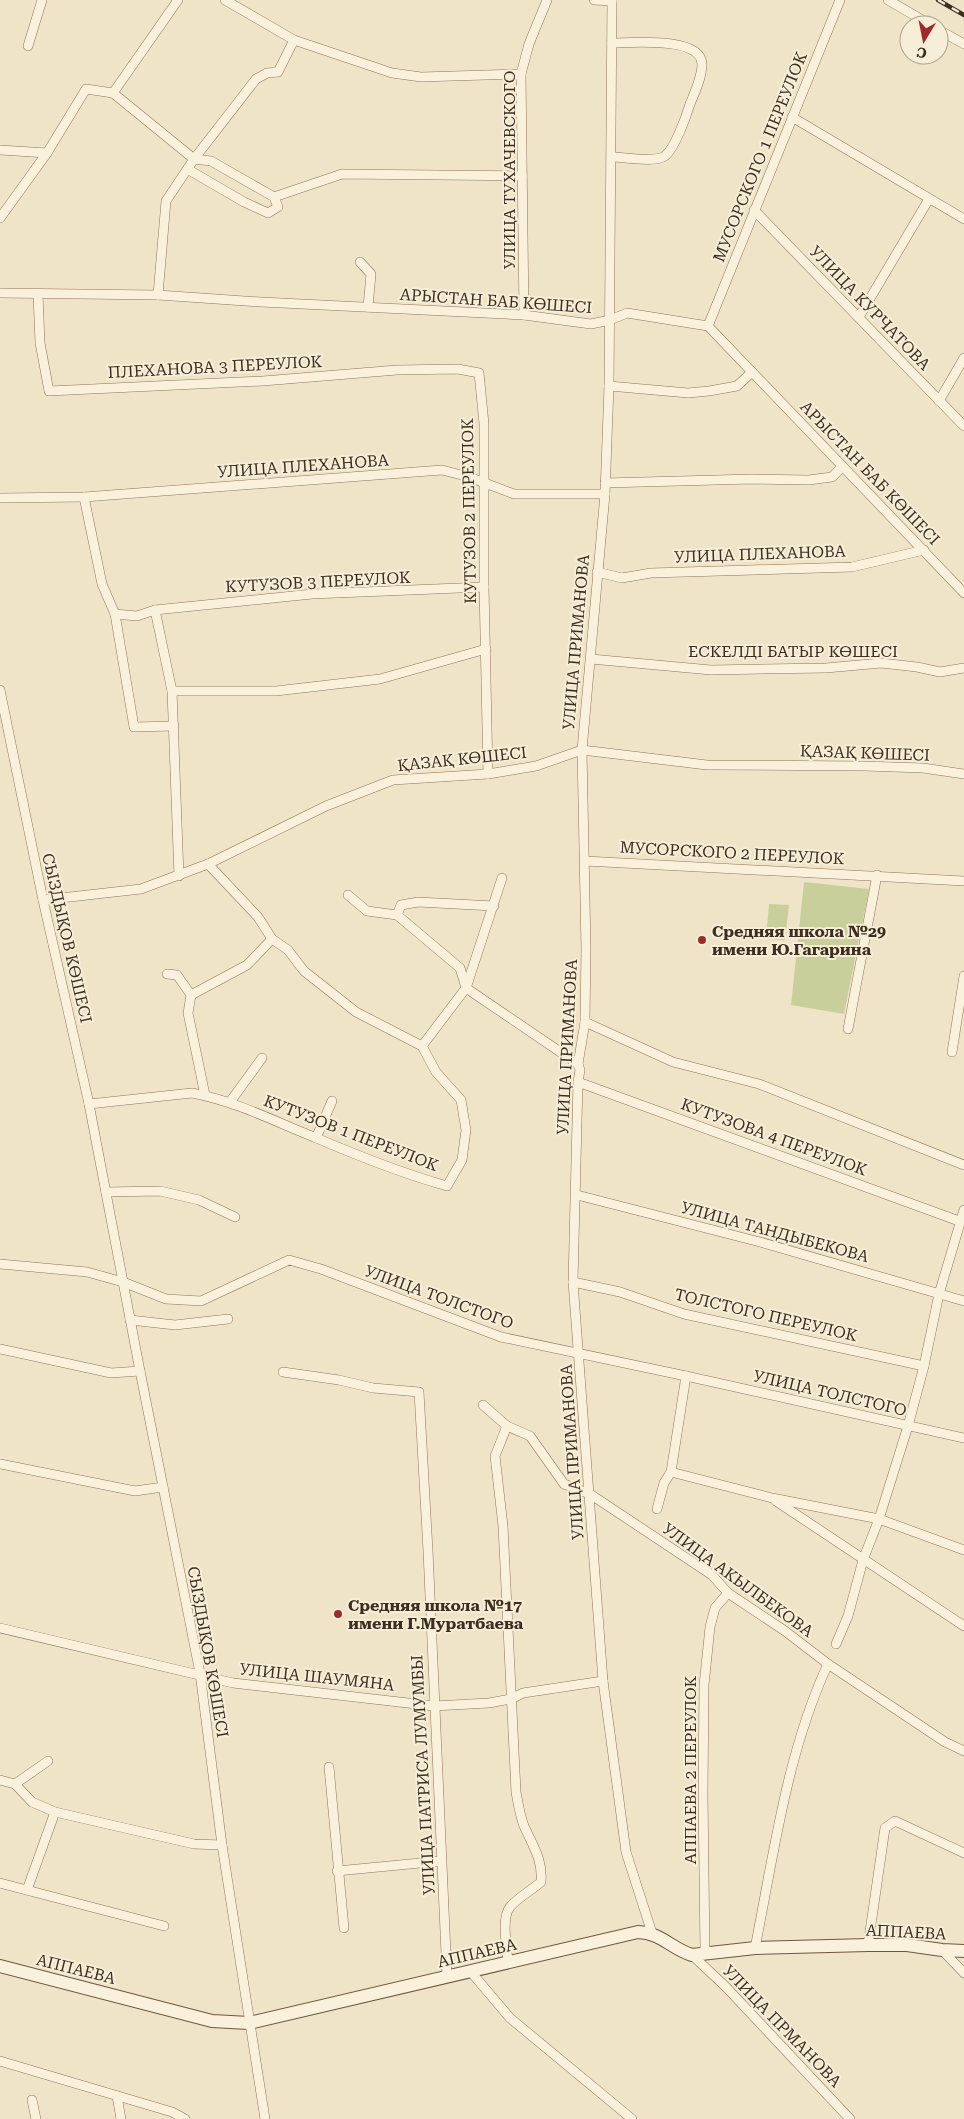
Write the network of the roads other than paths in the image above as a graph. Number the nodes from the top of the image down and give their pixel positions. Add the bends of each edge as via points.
1 (42, 0) edge
2 (178, 0) edge
3 (225, 0) edge
4 (546, 0) edge
5 (594, 0) edge
6 (612, 0) edge
7 (840, 0) edge
8 (888, 0) edge
9 (914, 15) edge
10 (949, 36) edge
11 (294, 40) junction
12 (612, 43) junction
13 (964, 44) edge
14 (28, 46) dead end
15 (521, 74) junction
16 (113, 93) junction
17 (792, 117) junction
18 (0, 150) edge
19 (47, 153) junction
20 (612, 156) junction
21 (194, 159) junction
22 (189, 170) junction
23 (522, 176) junction
24 (274, 198) junction
25 (929, 198) junction
26 (754, 210) junction
27 (0, 218) edge
28 (964, 219) edge
29 (360, 262) dead end
30 (0, 293) edge
31 (38, 295) junction
32 (158, 295) junction
33 (368, 308) junction
34 (524, 315) junction
35 (859, 317) junction
36 (610, 320) junction
37 (708, 326) junction
38 (964, 358) edge
39 (752, 372) junction
40 (478, 373) joint
41 (609, 386) junction
42 (939, 401) junction
43 (964, 426) edge
44 (842, 467) junction
45 (483, 482) junction
46 (605, 483) junction
47 (605, 494) junction
48 (84, 497) junction
49 (0, 498) edge
50 (924, 550) junction
51 (597, 572) junction
52 (484, 587) junction
53 (963, 590) edge
54 (155, 610) junction
55 (115, 614) junction
56 (486, 649) junction
57 (591, 659) junction
58 (964, 668) edge
59 (0, 690) edge
60 (172, 690) junction
61 (174, 726) junction
62 (582, 750) junction
63 (488, 774) junction
64 (964, 774) edge
65 (585, 861) junction
66 (208, 864) junction
67 (877, 875) junction
68 (179, 876) junction
69 (502, 878) dead end
70 (964, 881) edge
71 (348, 895) dead end
72 (43, 900) junction
73 (494, 906) junction
74 (397, 916) junction
75 (272, 939) junction
76 (166, 974) dead end
77 (964, 976) edge
78 (466, 988) junction
79 (191, 995) junction
80 (585, 1022) junction
81 (848, 1028) dead end
82 (422, 1046) junction
83 (952, 1052) dead end
84 (262, 1058) dead end
85 (578, 1064) junction
86 (578, 1082) junction
87 (205, 1095) junction
88 (332, 1101) dead end
89 (230, 1102) junction
90 (89, 1104) junction
91 (316, 1138) junction
92 (964, 1164) edge
93 (106, 1192) junction
94 (576, 1195) junction
95 (964, 1210) edge
96 (235, 1217) dead end
97 (960, 1221) junction
98 (0, 1264) edge
99 (122, 1282) junction
100 (574, 1282) junction
101 (940, 1294) junction
102 (964, 1301) edge
103 (228, 1319) dead end
104 (130, 1320) junction
105 (0, 1349) edge
106 (579, 1354) junction
107 (924, 1366) junction
108 (140, 1370) junction
109 (283, 1372) dead end
110 (686, 1376) junction
111 (483, 1406) dead end
112 (507, 1426) junction
113 (908, 1426) junction
114 (964, 1438) edge
115 (0, 1464) edge
116 (671, 1472) junction
117 (163, 1487) junction
118 (590, 1494) junction
119 (772, 1498) junction
120 (809, 1505) junction
121 (656, 1508) dead end
122 (879, 1519) junction
123 (806, 1521) junction
124 (964, 1550) edge
125 (863, 1560) junction
126 (728, 1593) junction
127 (964, 1626) edge
128 (0, 1628) edge
129 (836, 1644) dead end
130 (828, 1664) junction
131 (200, 1673) junction
132 (603, 1681) junction
133 (512, 1698) junction
134 (434, 1706) junction
135 (964, 1751) edge
136 (48, 1761) dead end
137 (329, 1767) dead end
138 (0, 1780) edge
139 (14, 1784) junction
140 (56, 1812) junction
141 (222, 1845) junction
142 (964, 1853) edge
143 (441, 1861) junction
144 (337, 1870) junction
145 (0, 1883) edge
146 (27, 1890) junction
147 (164, 1926) dead end
148 (344, 1928) dead end
149 (652, 1933) junction
150 (868, 1945) junction
151 (755, 1948) junction
152 (942, 1950) junction
153 (964, 1951) edge
154 (705, 1952) junction
155 (692, 1955) junction
156 (508, 1962) junction
157 (0, 1966) edge
158 (471, 1972) junction
159 (964, 1973) edge
160 (447, 1976) junction
161 (249, 2023) junction
162 (0, 2061) edge
163 (117, 2096) junction
164 (32, 2100) dead end
165 (36, 2119) edge
166 (121, 2119) edge
167 (185, 2119) edge
168 (265, 2119) edge
169 (632, 2119) edge
170 (850, 2119) edge

1 - 14 street
2 - 16 street
3 - 11 street
4 - 15 street, УЛИЦА ТУХАЧЕВСКОГО
5 - 6 street
6 - 12 street, УЛИЦА ПРИМАНОВА
7 - 17 street, МУСОРСКОГО 1 ПЕРЕУЛОК
8 - 9 street
10 - 13 street
11 - 15 street via 392,73 420,77
11 - 21 street via 278,72 256,79
12 - 20 street, УЛИЦА ПРИМАНОВА
12 - 20 street via 678,44 697,52 702,62 688,111 665,156 656,160
15 - 23 street, УЛИЦА ТУХАЧЕВСКОГО
16 - 19 street via 86,89
16 - 21 street
17 - 25 street
17 - 26 street, МУСОРСКОГО 1 ПЕРЕУЛОК
18 - 19 street
19 - 27 street
20 - 36 street, УЛИЦА ПРИМАНОВА
21 - 22 street
21 - 24 street via 211,162
22 - 24 street via 268,213 278,207
22 - 32 street via 166,201
23 - 24 street via 342,174
23 - 34 street, УЛИЦА ТУХАЧЕВСКОГО
25 - 28 street
25 - 35 street
26 - 35 street, УЛИЦА КУРЧАТОВА
26 - 37 street, МУСОРСКОГО 1 ПЕРЕУЛОК
29 - 33 street via 371,274
30 - 31 street, АРЫСТАН БАБ КӨШЕСІ
31 - 32 street, АРЫСТАН БАБ КӨШЕСІ
31 - 40 street, ПЛЕХАНОВА 3 ПЕРЕУЛОК via 40,343 49,391 263,381 397,370 458,369
32 - 33 street, АРЫСТАН БАБ КӨШЕСІ
33 - 34 street, АРЫСТАН БАБ КӨШЕСІ
34 - 36 street, АРЫСТАН БАБ КӨШЕСІ via 592,324
35 - 42 street, УЛИЦА КУРЧАТОВА
36 - 37 street, АРЫСТАН БАБ КӨШЕСІ via 627,314
36 - 41 street, УЛИЦА ПРИМАНОВА
37 - 39 street, АРЫСТАН БАБ КӨШЕСІ
38 - 42 street
39 - 41 street via 737,386 709,391 688,393
39 - 44 street, АРЫСТАН БАБ КӨШЕСІ
40 - 45 street, КУТУЗОВ 2 ПЕРЕУЛОК via 484,424
41 - 46 street, УЛИЦА ПРИМАНОВА
42 - 43 street, УЛИЦА КУРЧАТОВА
44 - 46 street via 832,477 810,480
44 - 50 street, АРЫСТАН БАБ КӨШЕСІ
45 - 47 street, УЛИЦА ПЛЕХАНОВА via 514,494
45 - 48 street, УЛИЦА ПЛЕХАНОВА via 442,470
45 - 52 street, КУТУЗОВ 2 ПЕРЕУЛОК
46 - 47 street, УЛИЦА ПРИМАНОВА
47 - 51 street, УЛИЦА ПРИМАНОВА
48 - 49 street, УЛИЦА ПЛЕХАНОВА
48 - 55 street via 102,584
50 - 51 street, УЛИЦА ПЛЕХАНОВА via 852,567 651,572 622,578
50 - 53 street, АРЫСТАН БАБ КӨШЕСІ
51 - 57 street, УЛИЦА ПРИМАНОВА
52 - 54 street, КУТУЗОВ 3 ПЕРЕУЛОК via 312,594
52 - 56 street, КУТУЗОВ 2 ПЕРЕУЛОК
54 - 55 street, КУТУЗОВ 3 ПЕРЕУЛОК via 137,616
54 - 60 street
55 - 61 street via 134,727
56 - 60 street via 380,679 276,692
56 - 63 street, КУТУЗОВ 2 ПЕРЕУЛОК
57 - 58 street, ЕСКЕЛДІ БАТЫР КӨШЕСІ via 711,670 826,668 881,663 940,672
57 - 62 street, УЛИЦА ПРИМАНОВА
59 - 72 street, СЫЗДЫҚОВ КӨШЕСІ
60 - 61 street
61 - 68 street
62 - 63 street, ҚАЗАҚ КӨШЕСІ via 536,766
62 - 64 street, ҚАЗАҚ КӨШЕСІ via 708,765 922,768
62 - 65 street, УЛИЦА ПРИМАНОВА
63 - 66 street, ҚАЗАҚ КӨШЕСІ via 393,780 326,806
65 - 67 street, МУСОРСКОГО 2 ПЕРЕУЛОК
65 - 80 street, УЛИЦА ПРИМАНОВА
66 - 68 street, ҚАЗАҚ КӨШЕСІ
66 - 75 street via 258,917
67 - 70 street, МУСОРСКОГО 2 ПЕРЕУЛОК
67 - 81 street
68 - 72 street, ҚАЗАҚ КӨШЕСІ via 141,889
69 - 73 street
71 - 74 street via 367,911
72 - 90 street, СЫЗДЫҚОВ КӨШЕСІ
73 - 74 street via 418,902 402,905
73 - 78 street
74 - 78 street via 460,968
75 - 79 street via 247,965
75 - 82 street via 288,950 304,971 356,1012
76 - 79 street via 177,976
77 - 83 street
78 - 82 street
78 - 85 street
79 - 87 street via 188,1013
80 - 85 street, УЛИЦА ПРИМАНОВА
80 - 92 street via 673,1062 759,1084
82 - 91 street, КУТУЗОВ 1 ПЕРЕУЛОК via 436,1072 460,1100 466,1130 462,1160 447,1186
84 - 89 street
85 - 86 street, УЛИЦА ПРИМАНОВА
86 - 94 street, УЛИЦА ПРИМАНОВА
86 - 97 street, КУТУЗОВА 4 ПЕРЕУЛОК
87 - 89 street, КУТУЗОВ 1 ПЕРЕУЛОК
87 - 90 street, КУТУЗОВ 1 ПЕРЕУЛОК via 192,1092
88 - 91 street
89 - 91 street, КУТУЗОВ 1 ПЕРЕУЛОК
90 - 93 street, СЫЗДЫҚОВ КӨШЕСІ
93 - 96 street via 160,1191 200,1200
93 - 99 street, СЫЗДЫҚОВ КӨШЕСІ
94 - 100 street, УЛИЦА ПРИМАНОВА
94 - 101 street, УЛИЦА ТАНДЫБЕКОВА via 760,1242
95 - 97 street
97 - 101 street
98 - 99 street, УЛИЦА ТОЛСТОГО via 87,1272
99 - 104 street, СЫЗДЫҚОВ КӨШЕСІ
99 - 106 street, УЛИЦА ТОЛСТОГО via 166,1298 201,1301 289,1260 501,1337
100 - 106 street, УЛИЦА ПРИМАНОВА
100 - 107 street, ТОЛСТОГО ПЕРЕУЛОК via 620,1292 684,1314
101 - 102 street, УЛИЦА ТАНДЫБЕКОВА
101 - 107 street
103 - 104 street via 175,1324
104 - 108 street, СЫЗДЫҚОВ КӨШЕСІ
105 - 108 street via 111,1373
106 - 110 street, УЛИЦА ТОЛСТОГО
106 - 118 street, УЛИЦА ПРИМАНОВА
107 - 113 street
108 - 117 street, СЫЗДЫҚОВ КӨШЕСІ
109 - 134 street, УЛИЦА ПАТРИСА ЛУМУМБЫ via 373,1388 418,1392
110 - 113 street, УЛИЦА ТОЛСТОГО
110 - 116 street
111 - 112 street, УЛИЦА АКЫЛБЕКОВА
112 - 118 street, УЛИЦА АКЫЛБЕКОВА via 530,1436 564,1484
112 - 133 street via 495,1456 503,1526
113 - 114 street, УЛИЦА ТОЛСТОГО
113 - 122 street
115 - 117 street via 135,1491
116 - 119 street
116 - 121 street
117 - 131 street, СЫЗДЫҚОВ КӨШЕСІ
118 - 126 street, УЛИЦА АКЫЛБЕКОВА via 712,1574
118 - 132 street, УЛИЦА ПРИМАНОВА
119 - 120 street
119 - 123 street
120 - 122 street
120 - 123 street
122 - 124 street
122 - 125 street
123 - 125 street
125 - 127 street
125 - 129 street via 848,1616
126 - 130 street, УЛИЦА АКЫЛБЕКОВА
126 - 154 street, АППАЕВА 2 ПЕРЕУЛОК via 715,1608 710,1627 704,1685
128 - 131 street, УЛИЦА ШАУМЯНА
130 - 135 street, УЛИЦА АКЫЛБЕКОВА via 944,1742
130 - 151 street via 814,1694 785,1798
131 - 134 street, УЛИЦА ШАУМЯНА via 233,1683
131 - 141 street, СЫЗДЫҚОВ КӨШЕСІ
132 - 133 street, УЛИЦА ШАУМЯНА via 523,1693
132 - 149 street, УЛИЦА ПРИМАНОВА via 626,1852
133 - 134 street, УЛИЦА ШАУМЯНА via 489,1703
133 - 156 street via 516,1792 524,1825 542,1870 541,1882 506,1912
134 - 143 street, УЛИЦА ПАТРИСА ЛУМУМБЫ
136 - 139 street
137 - 144 street
138 - 139 street
139 - 140 street via 32,1802
140 - 141 street via 194,1844
140 - 146 street
141 - 161 street, СЫЗДЫҚОВ КӨШЕСІ
142 - 150 street via 894,1821 885,1828
143 - 144 street
143 - 160 street, УЛИЦА ПАТРИСА ЛУМУМБЫ
144 - 148 street
145 - 146 street
146 - 147 street
149 - 155 street
149 - 156 street, АППАЕВА via 638,1932
150 - 151 street, АППАЕВА
150 - 152 street, АППАЕВА via 907,1945
151 - 154 street, АППАЕВА
152 - 153 street, АППАЕВА
152 - 159 street
154 - 155 street, АППАЕВА
155 - 170 street, УЛИЦА ПРМАНОВА
156 - 158 street, АППАЕВА
157 - 161 street, АППАЕВА via 212,2021
158 - 160 street, АППАЕВА
158 - 169 street via 510,2018
160 - 161 street, АППАЕВА
161 - 168 street, СЫЗДЫҚОВ КӨШЕСІ
162 - 163 street
163 - 166 street
163 - 167 street
164 - 165 street

